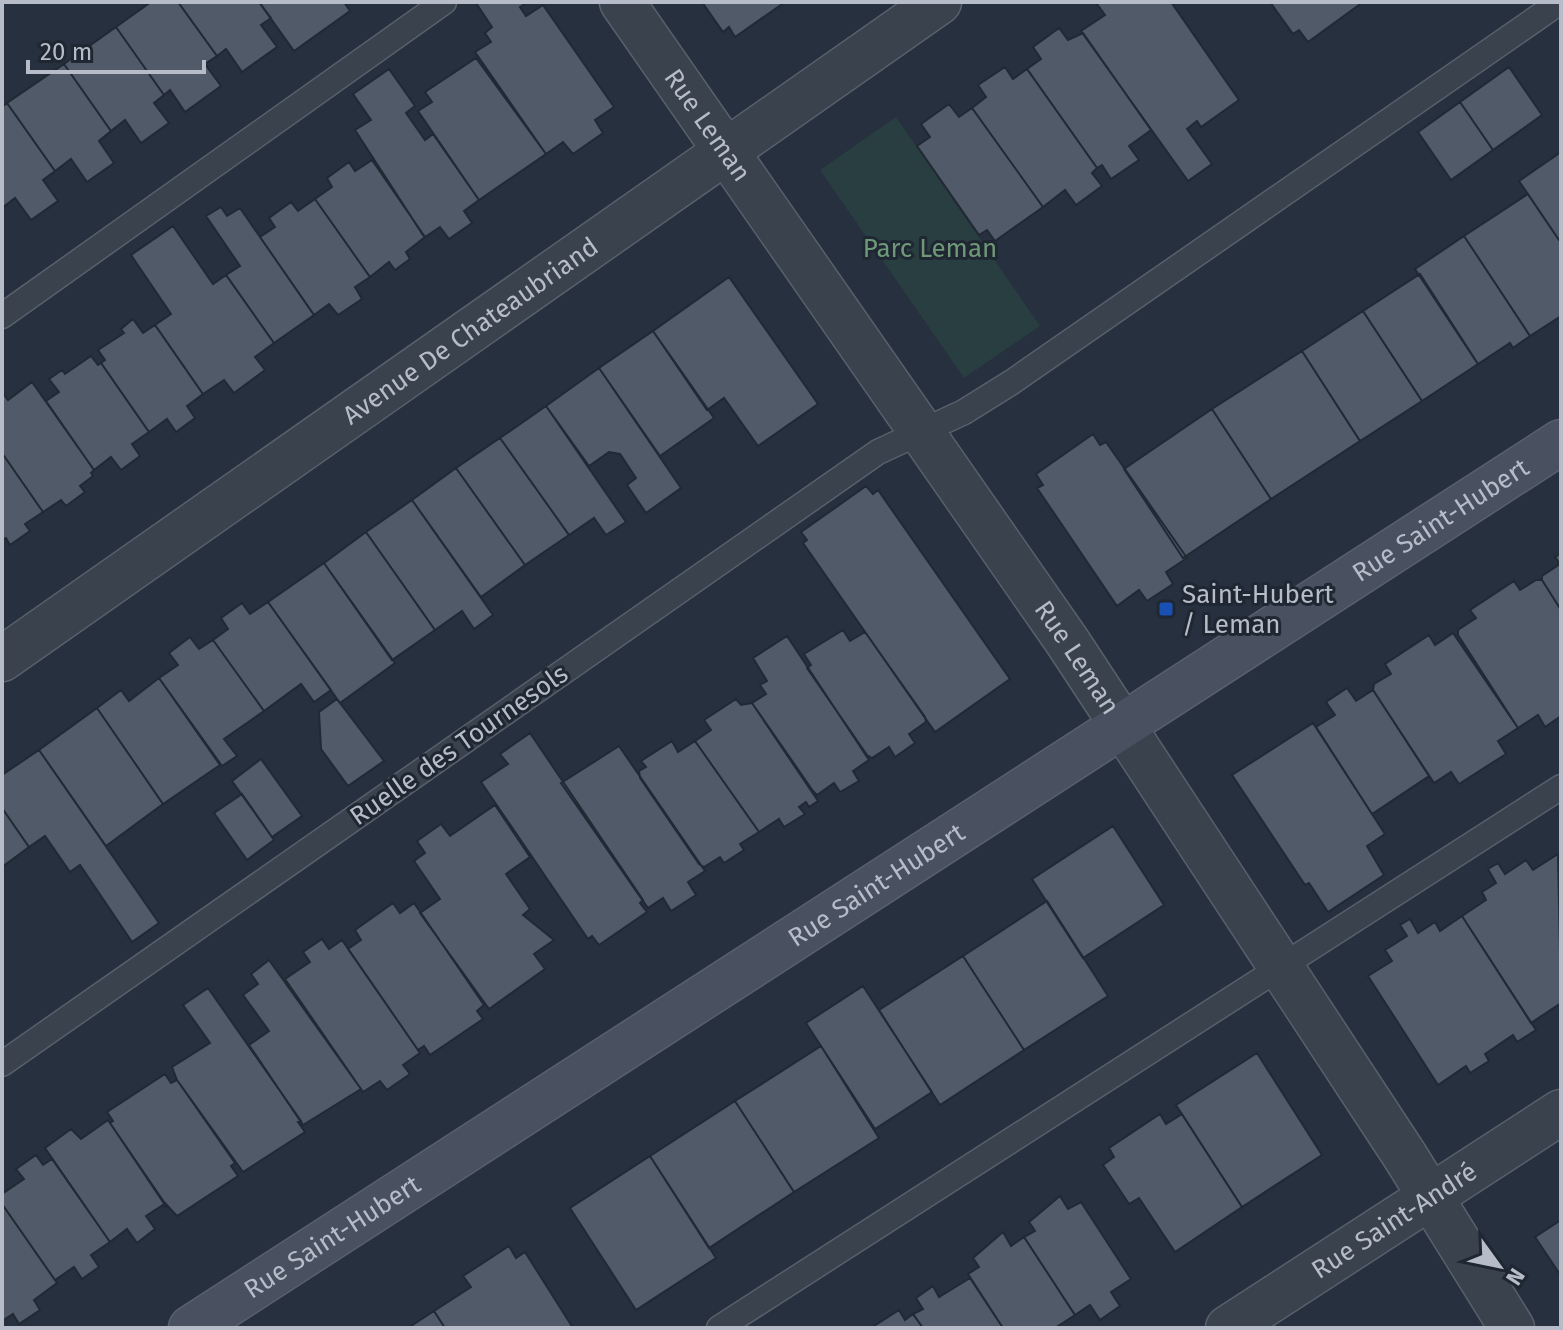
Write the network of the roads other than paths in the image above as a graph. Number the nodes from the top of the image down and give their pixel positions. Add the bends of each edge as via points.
1 (444, 2) edge
2 (622, 2) edge
3 (939, 2) edge
4 (1560, 2) edge
5 (727, 151) junction
6 (2, 316) edge
7 (919, 431) junction
8 (1561, 442) edge
9 (2, 659) edge
10 (1121, 725) junction
11 (1561, 787) edge
12 (1280, 966) junction
13 (2, 1064) edge
14 (1561, 1112) edge
15 (1430, 1196) junction
16 (191, 1328) edge
17 (719, 1328) edge
18 (1228, 1328) edge
19 (1512, 1328) edge

1 - 6 lane
2 - 5 street, Rue Leman
3 - 5 street, Avenue De Chateaubriand
4 - 7 lane, Ruelle des Tournesols via 1020,376 964,412
5 - 7 street, Rue Leman
5 - 9 street, Avenue De Chateaubriand
7 - 10 street, Rue Leman
7 - 13 lane, Ruelle des Tournesols via 878,452
8 - 10 street, Rue Saint-Hubert
10 - 12 street, Rue Leman
10 - 16 street, Rue Saint-Hubert
11 - 12 lane
12 - 15 street, Rue Leman
12 - 17 lane
14 - 15 street, Rue Saint-André
15 - 18 street, Rue Saint-André
15 - 19 street, Rue Leman

